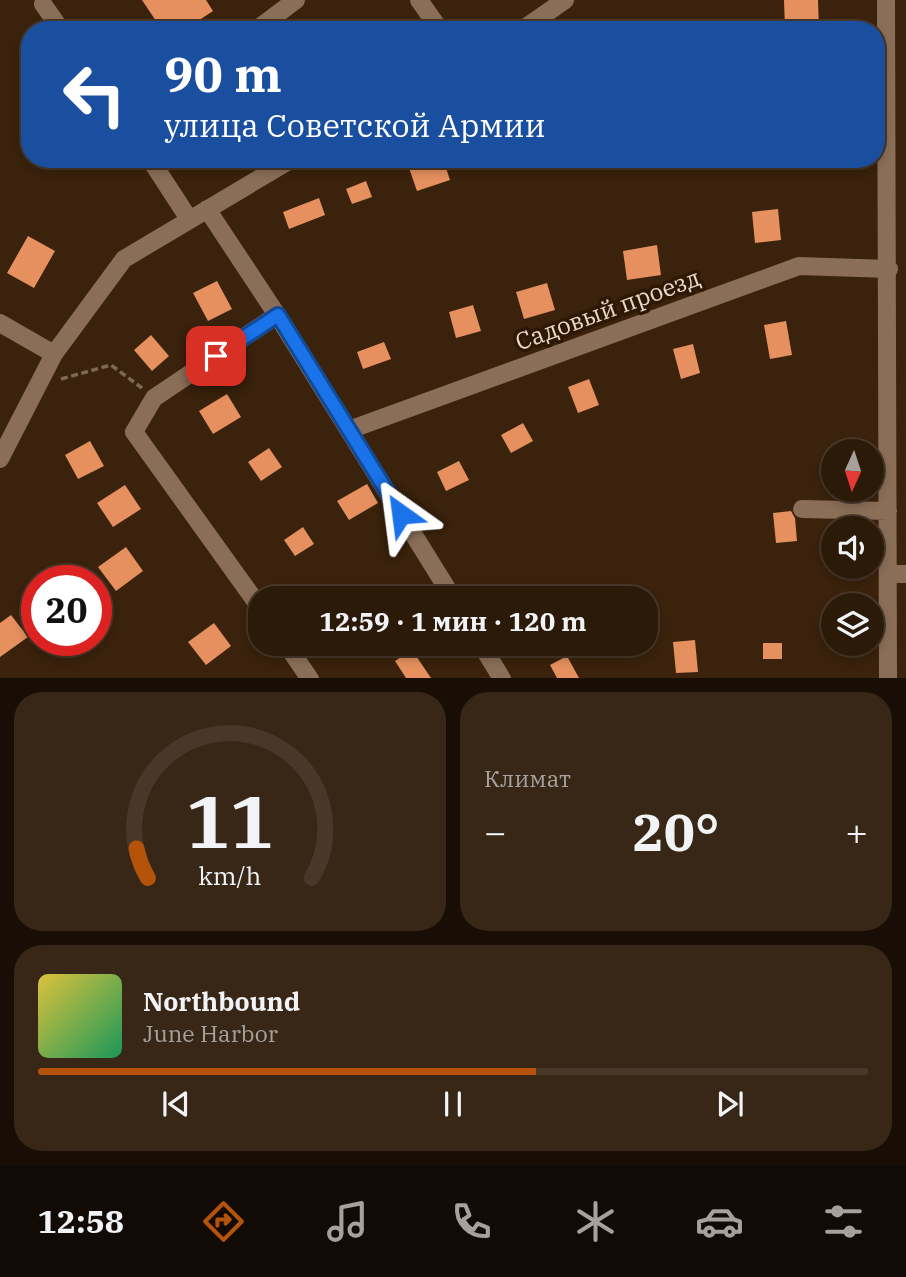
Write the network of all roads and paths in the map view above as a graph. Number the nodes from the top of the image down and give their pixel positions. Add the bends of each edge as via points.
1 (296, 0) edge
2 (419, 0) edge
3 (565, 0) edge
4 (886, 0) edge
5 (43, 4) dead end
6 (55, 21) edge
7 (268, 21) edge
8 (434, 21) edge
9 (535, 21) edge
10 (156, 168) edge
11 (277, 168) edge
12 (207, 209) junction
13 (189, 219) junction
14 (888, 269) junction
15 (278, 315) junction
16 (0, 323) edge
17 (54, 354) junction
18 (38, 386) junction
19 (897, 395) edge
20 (155, 398) junction
21 (349, 430) junction
22 (0, 458) edge
23 (802, 509) dead end
24 (888, 511) junction
25 (897, 574) edge
26 (446, 586) edge
27 (248, 591) edge
28 (294, 656) edge
29 (488, 656) edge
30 (310, 678) edge
31 (502, 678) edge
32 (888, 678) edge

1 - 7 street
2 - 8 street
3 - 9 street
4 - 14 street
5 - 6 street
10 - 13 street
11 - 12 street
12 - 13 street
12 - 15 street
13 - 17 street via 124,259
14 - 19 street
14 - 21 street, Садовый проезд via 799,266
15 - 20 street
15 - 21 street
16 - 17 street
17 - 18 street
18 - 20 path via 111,365
18 - 22 street
19 - 24 street
20 - 27 street via 134,432
21 - 26 street
23 - 24 street
24 - 25 street
25 - 32 street
28 - 30 street
29 - 31 street

